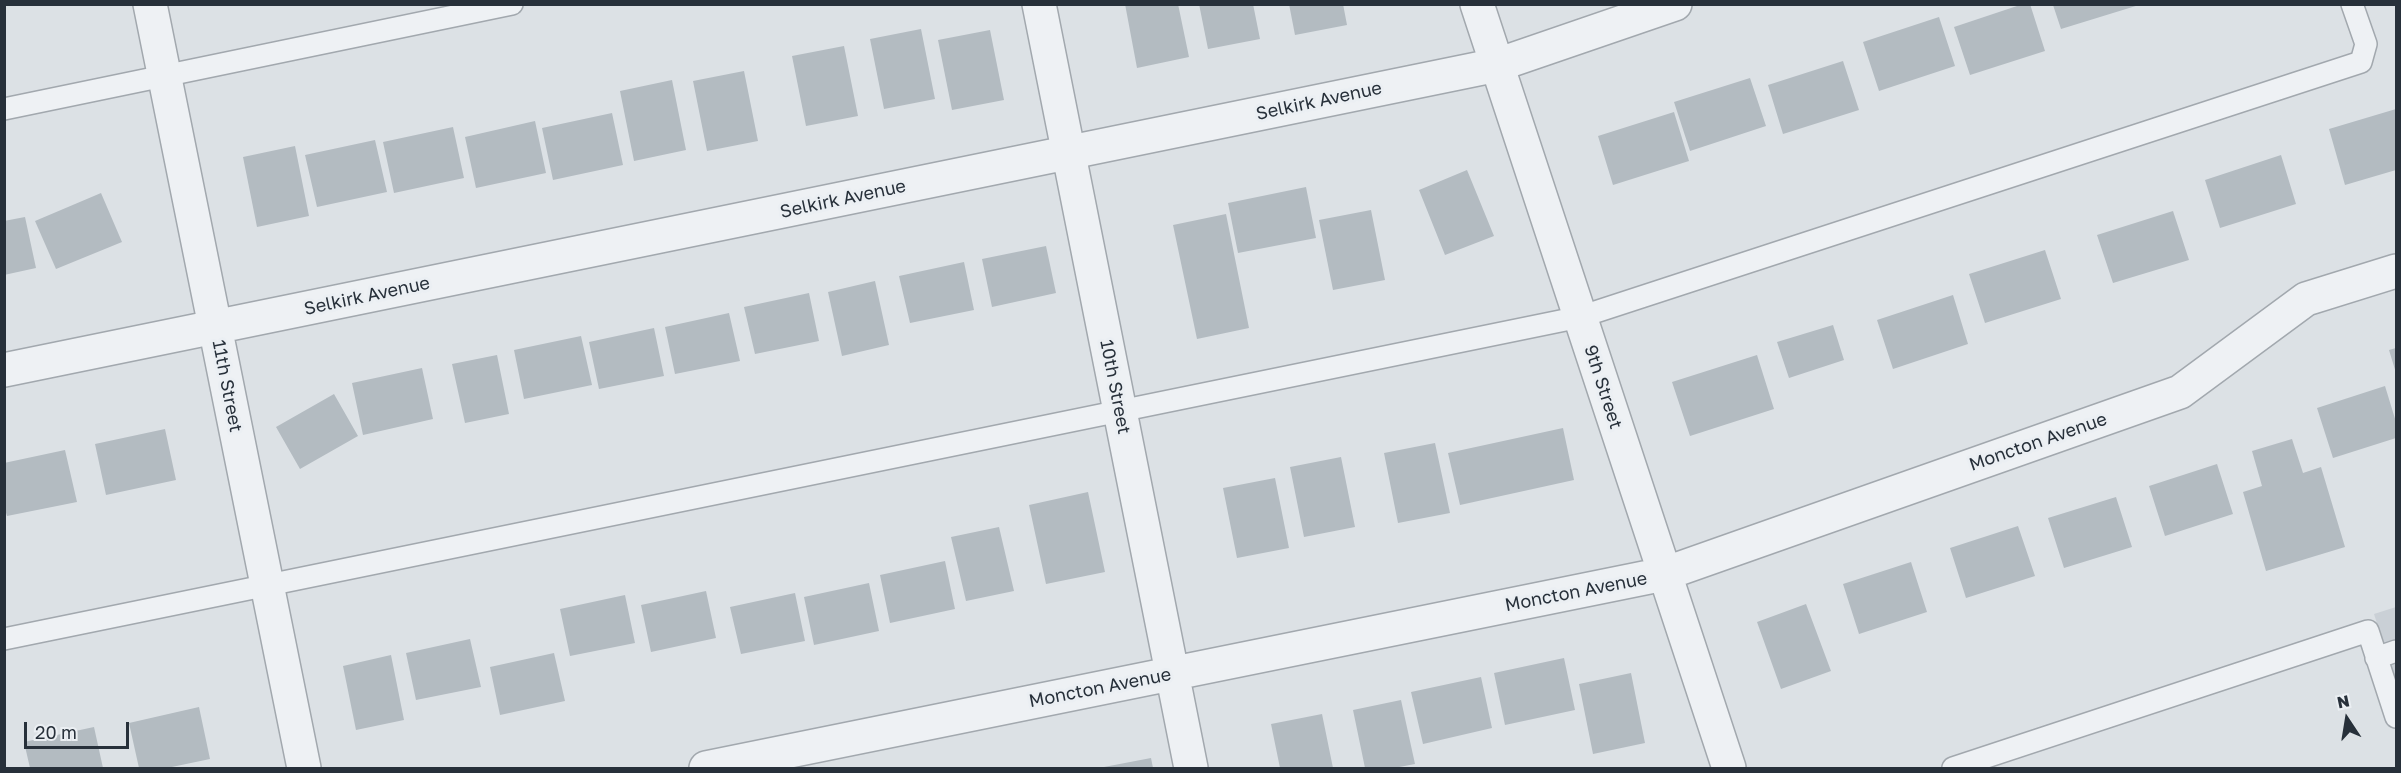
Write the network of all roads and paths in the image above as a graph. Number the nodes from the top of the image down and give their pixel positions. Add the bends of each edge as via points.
1 (150, 4) edge
2 (512, 4) edge
3 (1039, 4) edge
4 (1477, 4) edge
5 (1675, 4) edge
6 (2352, 4) edge
7 (1497, 65) junction
8 (165, 76) junction
9 (4, 109) edge
10 (1068, 153) junction
11 (2397, 271) edge
12 (1580, 317) junction
13 (215, 327) junction
14 (4, 370) edge
15 (1120, 410) junction
16 (1664, 574) junction
17 (267, 585) junction
18 (4, 639) edge
19 (2397, 651) edge
20 (2376, 658) junction
21 (1172, 674) junction
22 (2397, 717) edge
23 (304, 768) edge
24 (706, 768) edge
25 (1191, 768) edge
26 (1729, 768) edge
27 (1953, 768) edge

1 - 8 street, 11th Street
2 - 8 lane
3 - 10 street, 10th Street
4 - 7 street, 9th Street
5 - 7 street, Selkirk Avenue
6 - 12 lane via 2366,44 2361,62
7 - 10 street, Selkirk Avenue
7 - 12 street, 9th Street
8 - 9 lane
8 - 13 street, 11th Street
10 - 13 street, Selkirk Avenue
10 - 15 street, 10th Street
11 - 16 street, Moncton Avenue via 2306,299 2180,392
12 - 15 lane
12 - 16 street, 9th Street
13 - 14 street, Selkirk Avenue
13 - 17 street, 11th Street
15 - 17 lane
15 - 21 street, 10th Street
16 - 21 street, Moncton Avenue
16 - 26 street, 9th Street
17 - 18 lane
17 - 23 street, 11th Street
19 - 20 lane
20 - 22 lane
20 - 27 lane via 2368,631
21 - 24 street, Moncton Avenue
21 - 25 street, 10th Street

